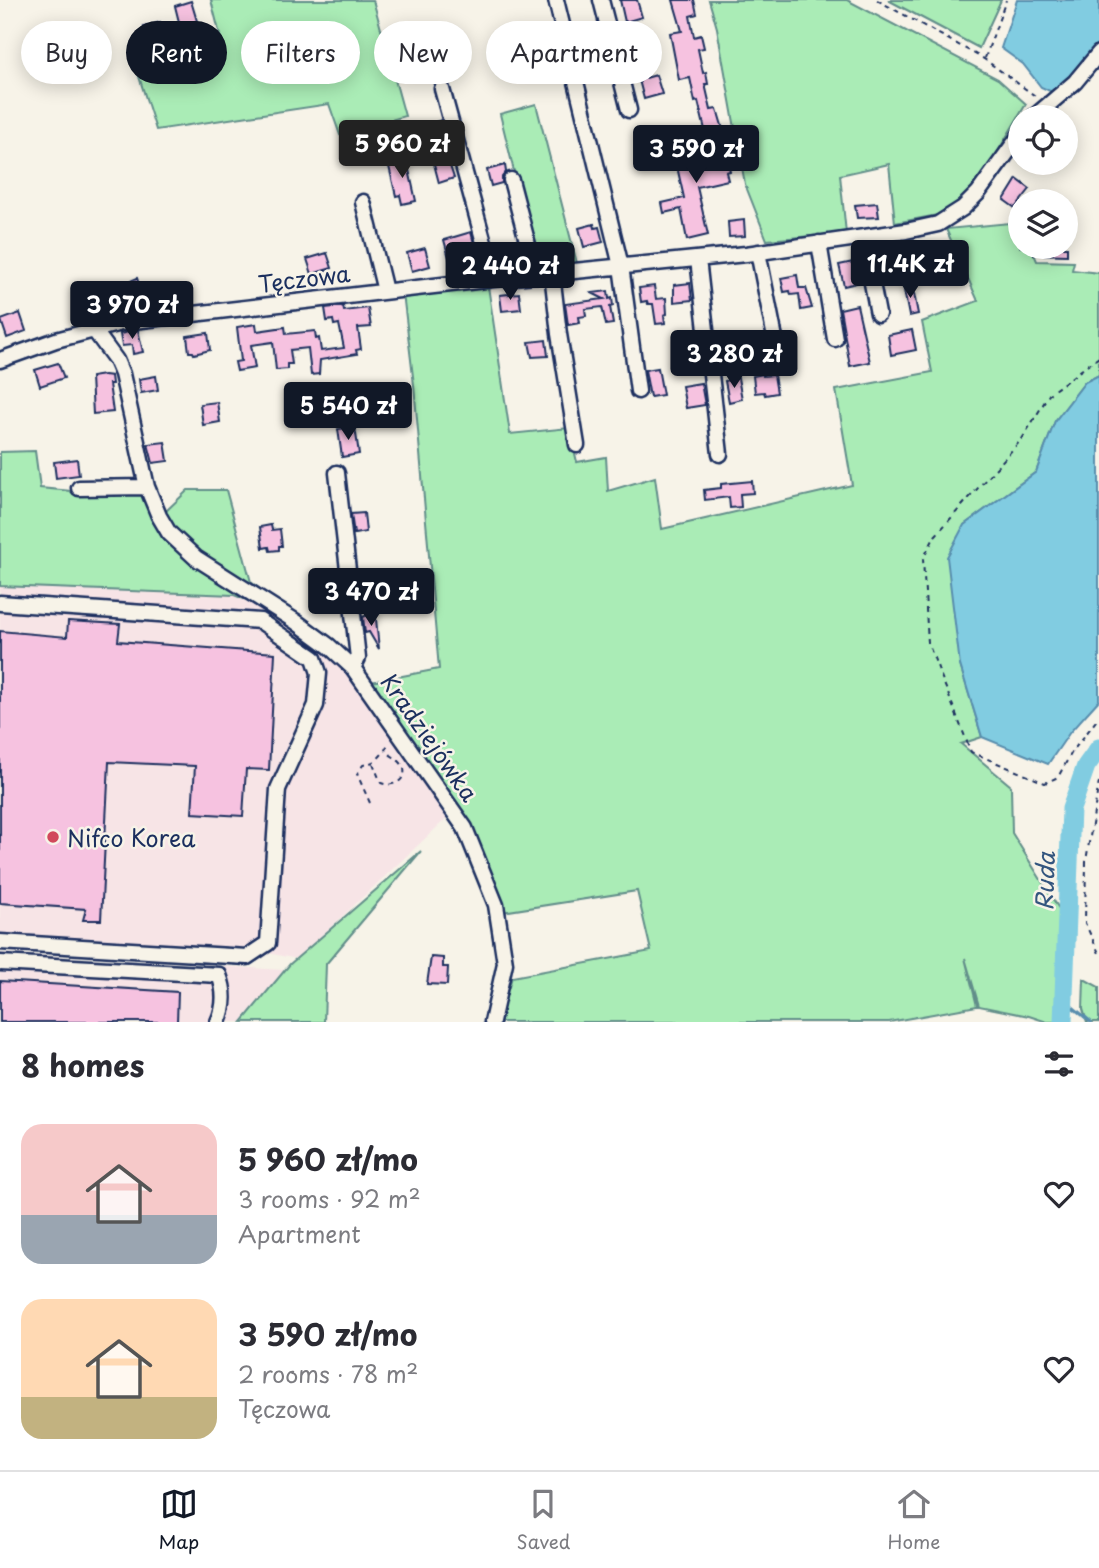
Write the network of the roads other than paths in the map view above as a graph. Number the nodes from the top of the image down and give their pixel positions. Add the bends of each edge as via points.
1 (556, 0) edge
2 (601, 0) edge
3 (561, 21) edge
4 (606, 21) edge
5 (1099, 53) edge
6 (576, 84) edge
7 (622, 84) edge
8 (442, 89) dead end
9 (1047, 105) edge
10 (629, 110) dead end
11 (1008, 152) edge
12 (511, 180) dead end
13 (363, 202) dead end
14 (863, 237) junction
15 (820, 243) junction
16 (758, 252) junction
17 (698, 259) junction
18 (621, 267) junction
19 (552, 273) junction
20 (536, 275) junction
21 (494, 279) junction
22 (385, 291) junction
23 (878, 314) dead end
24 (94, 330) junction
25 (835, 339) dead end
26 (777, 348) dead end
27 (0, 360) edge
28 (638, 391) dead end
29 (578, 446) dead end
30 (720, 454) dead end
31 (337, 473) dead end
32 (147, 487) junction
33 (79, 488) dead end
34 (0, 603) edge
35 (353, 668) junction
36 (0, 942) edge
37 (0, 963) edge
38 (218, 1022) edge
39 (492, 1022) edge

1 - 3 street
2 - 4 street
5 - 9 street via 1075,82
6 - 18 street
7 - 10 street
8 - 21 street
11 - 14 street, Tęczowa via 978,193 938,224
12 - 20 street
13 - 22 street
14 - 15 street, Tęczowa
14 - 23 street
15 - 16 street, Tęczowa
15 - 25 street
16 - 17 street, Tęczowa
16 - 26 street
17 - 18 street, Tęczowa
17 - 30 street
18 - 19 street, Tęczowa
18 - 28 street
19 - 20 street, Tęczowa
19 - 29 street
20 - 21 street, Tęczowa
21 - 22 street, Tęczowa
22 - 24 street, Tęczowa via 125,322
24 - 27 street, Tęczowa
24 - 32 street, Kradziejówka via 122,374
31 - 35 street via 358,658
32 - 33 street
32 - 35 street, Kradziejówka via 159,516 181,546 295,621
34 - 36 street via 261,621 314,658 319,673 317,705 278,789 268,943 247,957
35 - 39 street, Kradziejówka via 465,828 496,905 505,963
37 - 38 street via 219,975 224,987

